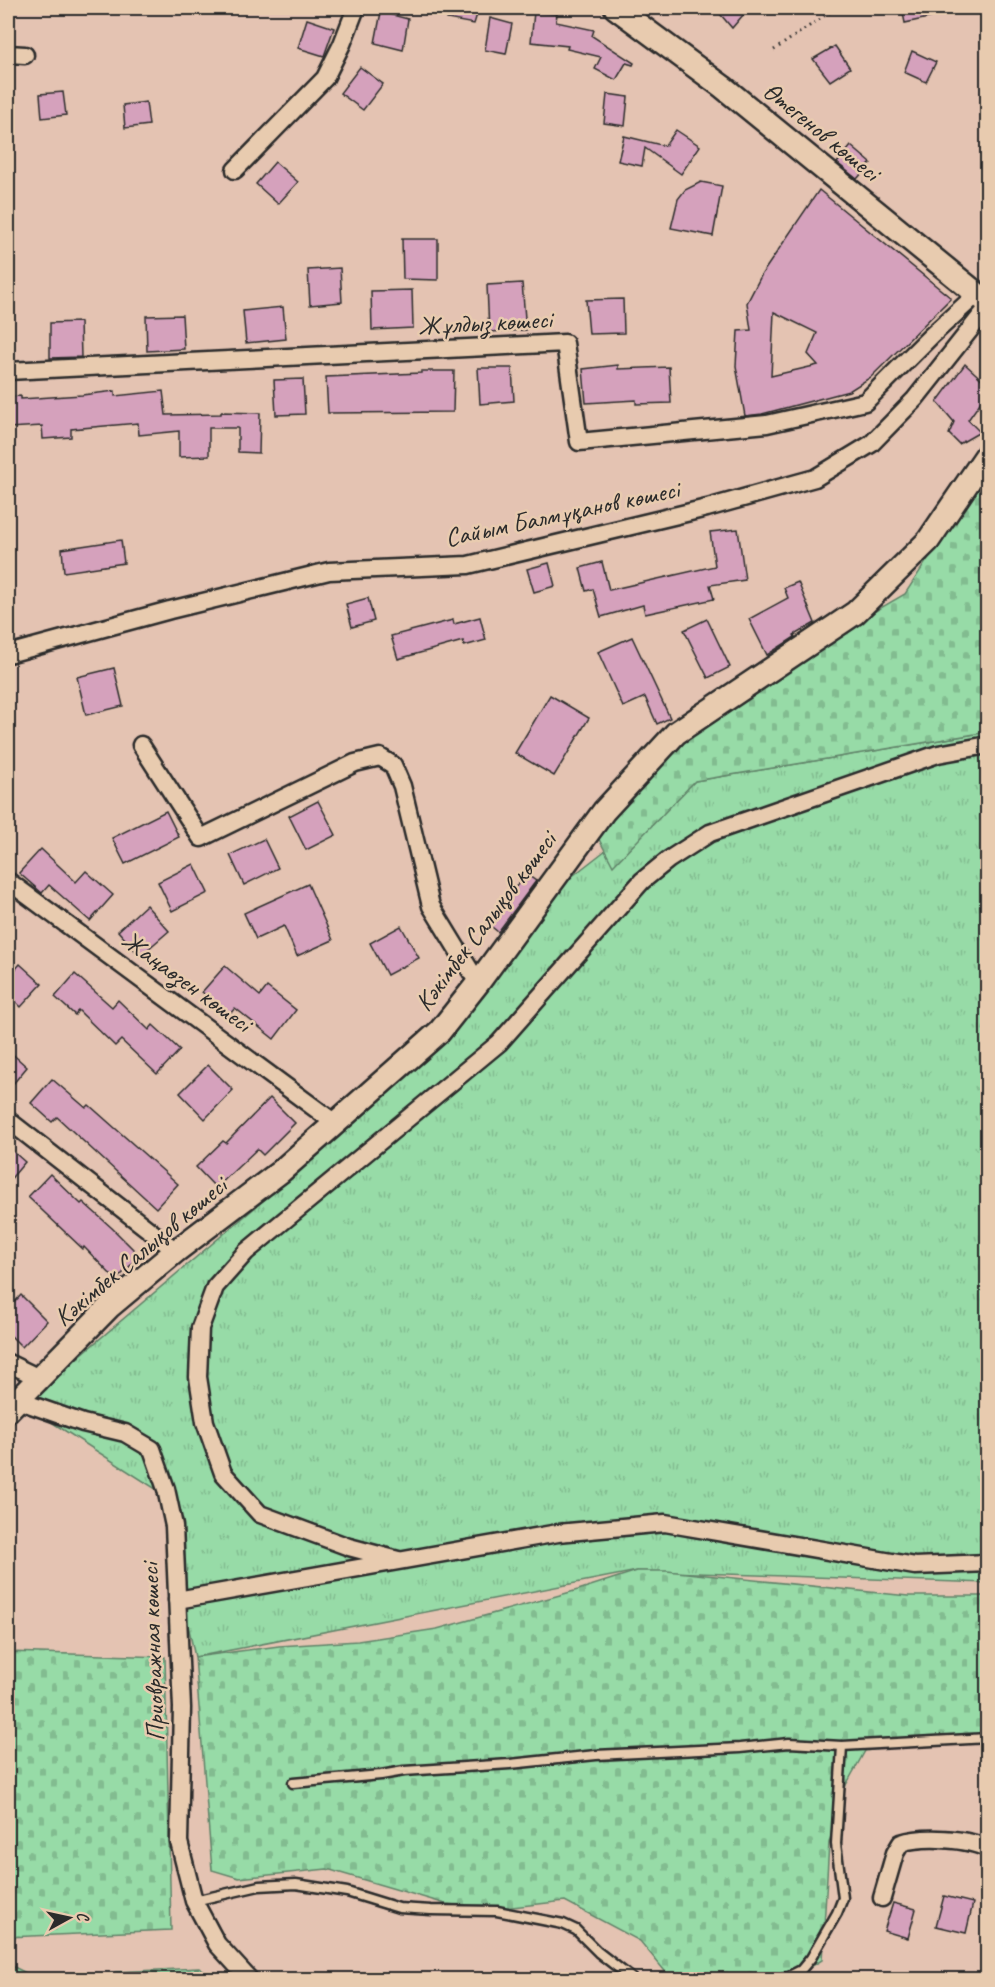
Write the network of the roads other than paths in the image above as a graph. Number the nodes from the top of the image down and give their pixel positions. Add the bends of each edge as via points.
1 (356, 8) edge
2 (616, 8) edge
3 (8, 54) edge
4 (25, 55) dead end
5 (235, 170) dead end
6 (984, 301) edge
7 (8, 371) edge
8 (987, 453) edge
9 (8, 654) edge
10 (141, 745) dead end
11 (987, 746) edge
12 (8, 880) edge
13 (478, 983) junction
14 (8, 1120) edge
15 (335, 1123) junction
16 (176, 1251) junction
17 (8, 1363) edge
18 (39, 1378) junction
19 (12, 1405) edge
20 (398, 1560) junction
21 (987, 1563) edge
22 (177, 1600) junction
23 (987, 1738) edge
24 (842, 1746) junction
25 (293, 1783) dead end
26 (987, 1849) edge
27 (882, 1898) dead end
28 (194, 1901) junction
29 (250, 1980) edge
30 (634, 1980) edge
31 (781, 1980) edge

1 - 5 street via 325,78
2 - 6 street, Өтегенов көшесі via 723,87
3 - 4 street
6 - 7 street, Жұлдыз көшесі via 931,336 865,402 767,424 579,442 566,343
6 - 9 street, Сайым Балмұқанов көшесі via 915,399 871,444 814,478 707,508 468,565 329,571
8 - 13 street, Кәкімбек Салықов көшесі via 928,541 855,613 676,733 604,810
10 - 13 street via 201,838 355,763 380,757 393,765 402,786 431,906
11 - 20 street via 938,754 710,833 668,860 642,881 499,1043 246,1252 215,1287 200,1328 198,1377 205,1422 223,1473 260,1514 349,1547
12 - 15 street, Жаңаөзен көшесі
13 - 15 street, Кәкімбек Салықов көшесі via 440,1031
14 - 16 street
15 - 16 street, Кәкімбек Салықов көшесі via 280,1172
16 - 18 street, Кәкімбек Салықов көшесі via 109,1307
17 - 18 street
18 - 19 street, Кәкімбек Салықов көшесі
19 - 22 street, Приовражная көшесі via 125,1433 152,1449 174,1526
20 - 21 street via 558,1533 665,1523 915,1566
20 - 22 street
22 - 28 street, Приовражная көшесі via 182,1708 179,1842
23 - 24 lane
24 - 25 lane via 789,1743 596,1755
24 - 31 lane via 836,1844 843,1898 811,1958 801,1970
26 - 27 street via 943,1840 912,1839 901,1843
28 - 29 street, Приовражная көшесі via 217,1944
28 - 30 lane via 259,1886 296,1884 347,1892 399,1908 497,1911 576,1930

